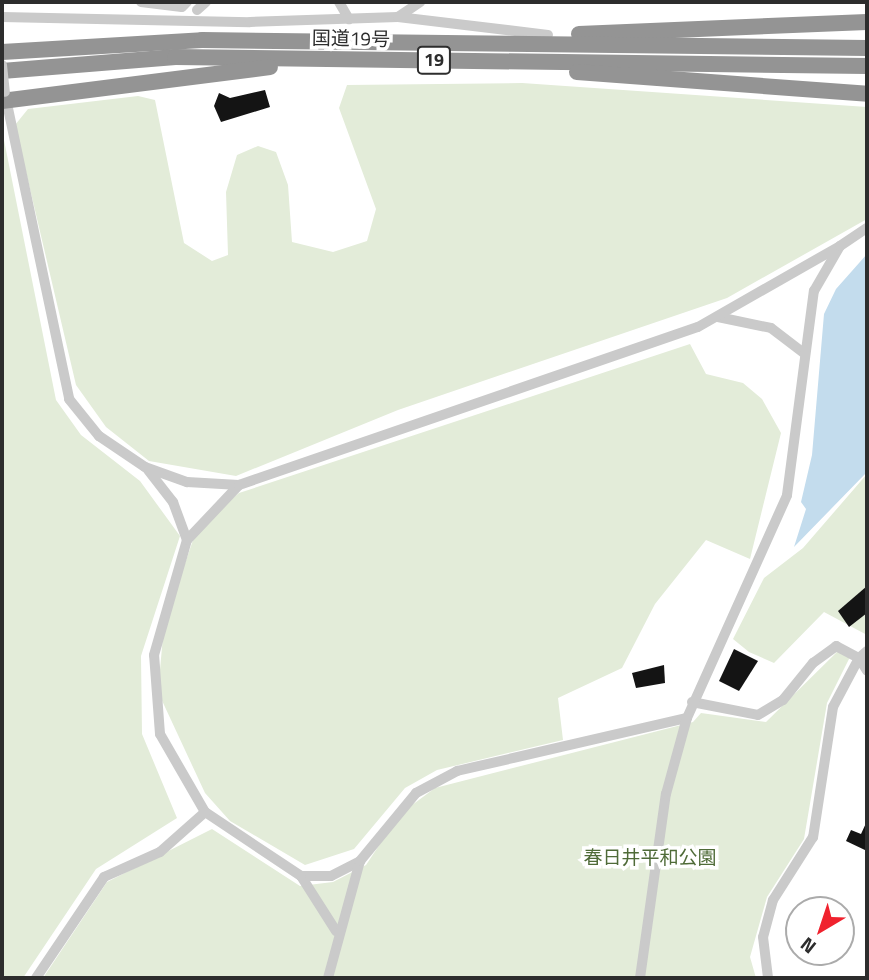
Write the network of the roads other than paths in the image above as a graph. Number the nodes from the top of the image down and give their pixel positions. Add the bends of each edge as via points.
1 (141, 2) edge
2 (187, 2) edge
3 (206, 2) edge
4 (339, 2) edge
5 (420, 2) edge
6 (196, 15) junction
7 (2, 17) edge
8 (398, 17) junction
9 (349, 19) junction
10 (867, 22) edge
11 (548, 35) junction
12 (526, 43) junction
13 (867, 48) edge
14 (2, 52) edge
15 (302, 58) junction
16 (528, 62) junction
17 (2, 65) edge
18 (867, 66) edge
19 (2, 71) edge
20 (867, 94) edge
21 (5, 98) edge
22 (867, 228) edge
23 (840, 246) junction
24 (718, 317) junction
25 (805, 354) junction
26 (145, 467) junction
27 (239, 485) junction
28 (187, 540) junction
29 (863, 654) edge
30 (867, 671) edge
31 (692, 702) junction
32 (687, 718) junction
33 (205, 813) junction
34 (360, 861) junction
35 (301, 876) junction
36 (336, 931) junction
37 (36, 978) edge
38 (328, 978) edge
39 (640, 978) edge
40 (768, 978) edge

1 - 2 street via 182,7
2 - 6 street
3 - 6 street
4 - 9 street
5 - 8 street
6 - 7 street
6 - 9 street
8 - 9 street
8 - 11 street
10 - 11 highway
11 - 12 highway
12 - 13 highway, 国道19号 / 19
12 - 14 highway, 国道19号 / 19 via 202,40
15 - 16 highway, 国道19号 / 19
15 - 19 highway, 国道19号 / 19 via 176,57
15 - 21 highway
16 - 18 highway, 国道19号 / 19
16 - 20 highway via 542,69
17 - 21 street, bridge
21 - 26 street via 69,399 99,436
22 - 23 street
23 - 24 street
23 - 25 street via 814,291
24 - 25 street via 771,328
24 - 27 street
25 - 31 street via 783,507
26 - 27 street via 187,482
26 - 28 street via 173,502
27 - 28 street
28 - 33 street via 158,627 151,680 171,761
29 - 30 street
29 - 31 street via 836,646 813,663 783,700 758,715
29 - 40 street via 832,707 813,837 773,900 763,937
31 - 32 street
32 - 34 street via 457,771 404,803
32 - 39 street via 666,794
33 - 35 street
33 - 37 street via 160,852 103,877
34 - 35 street via 331,876
34 - 36 street
35 - 36 street
36 - 38 street

